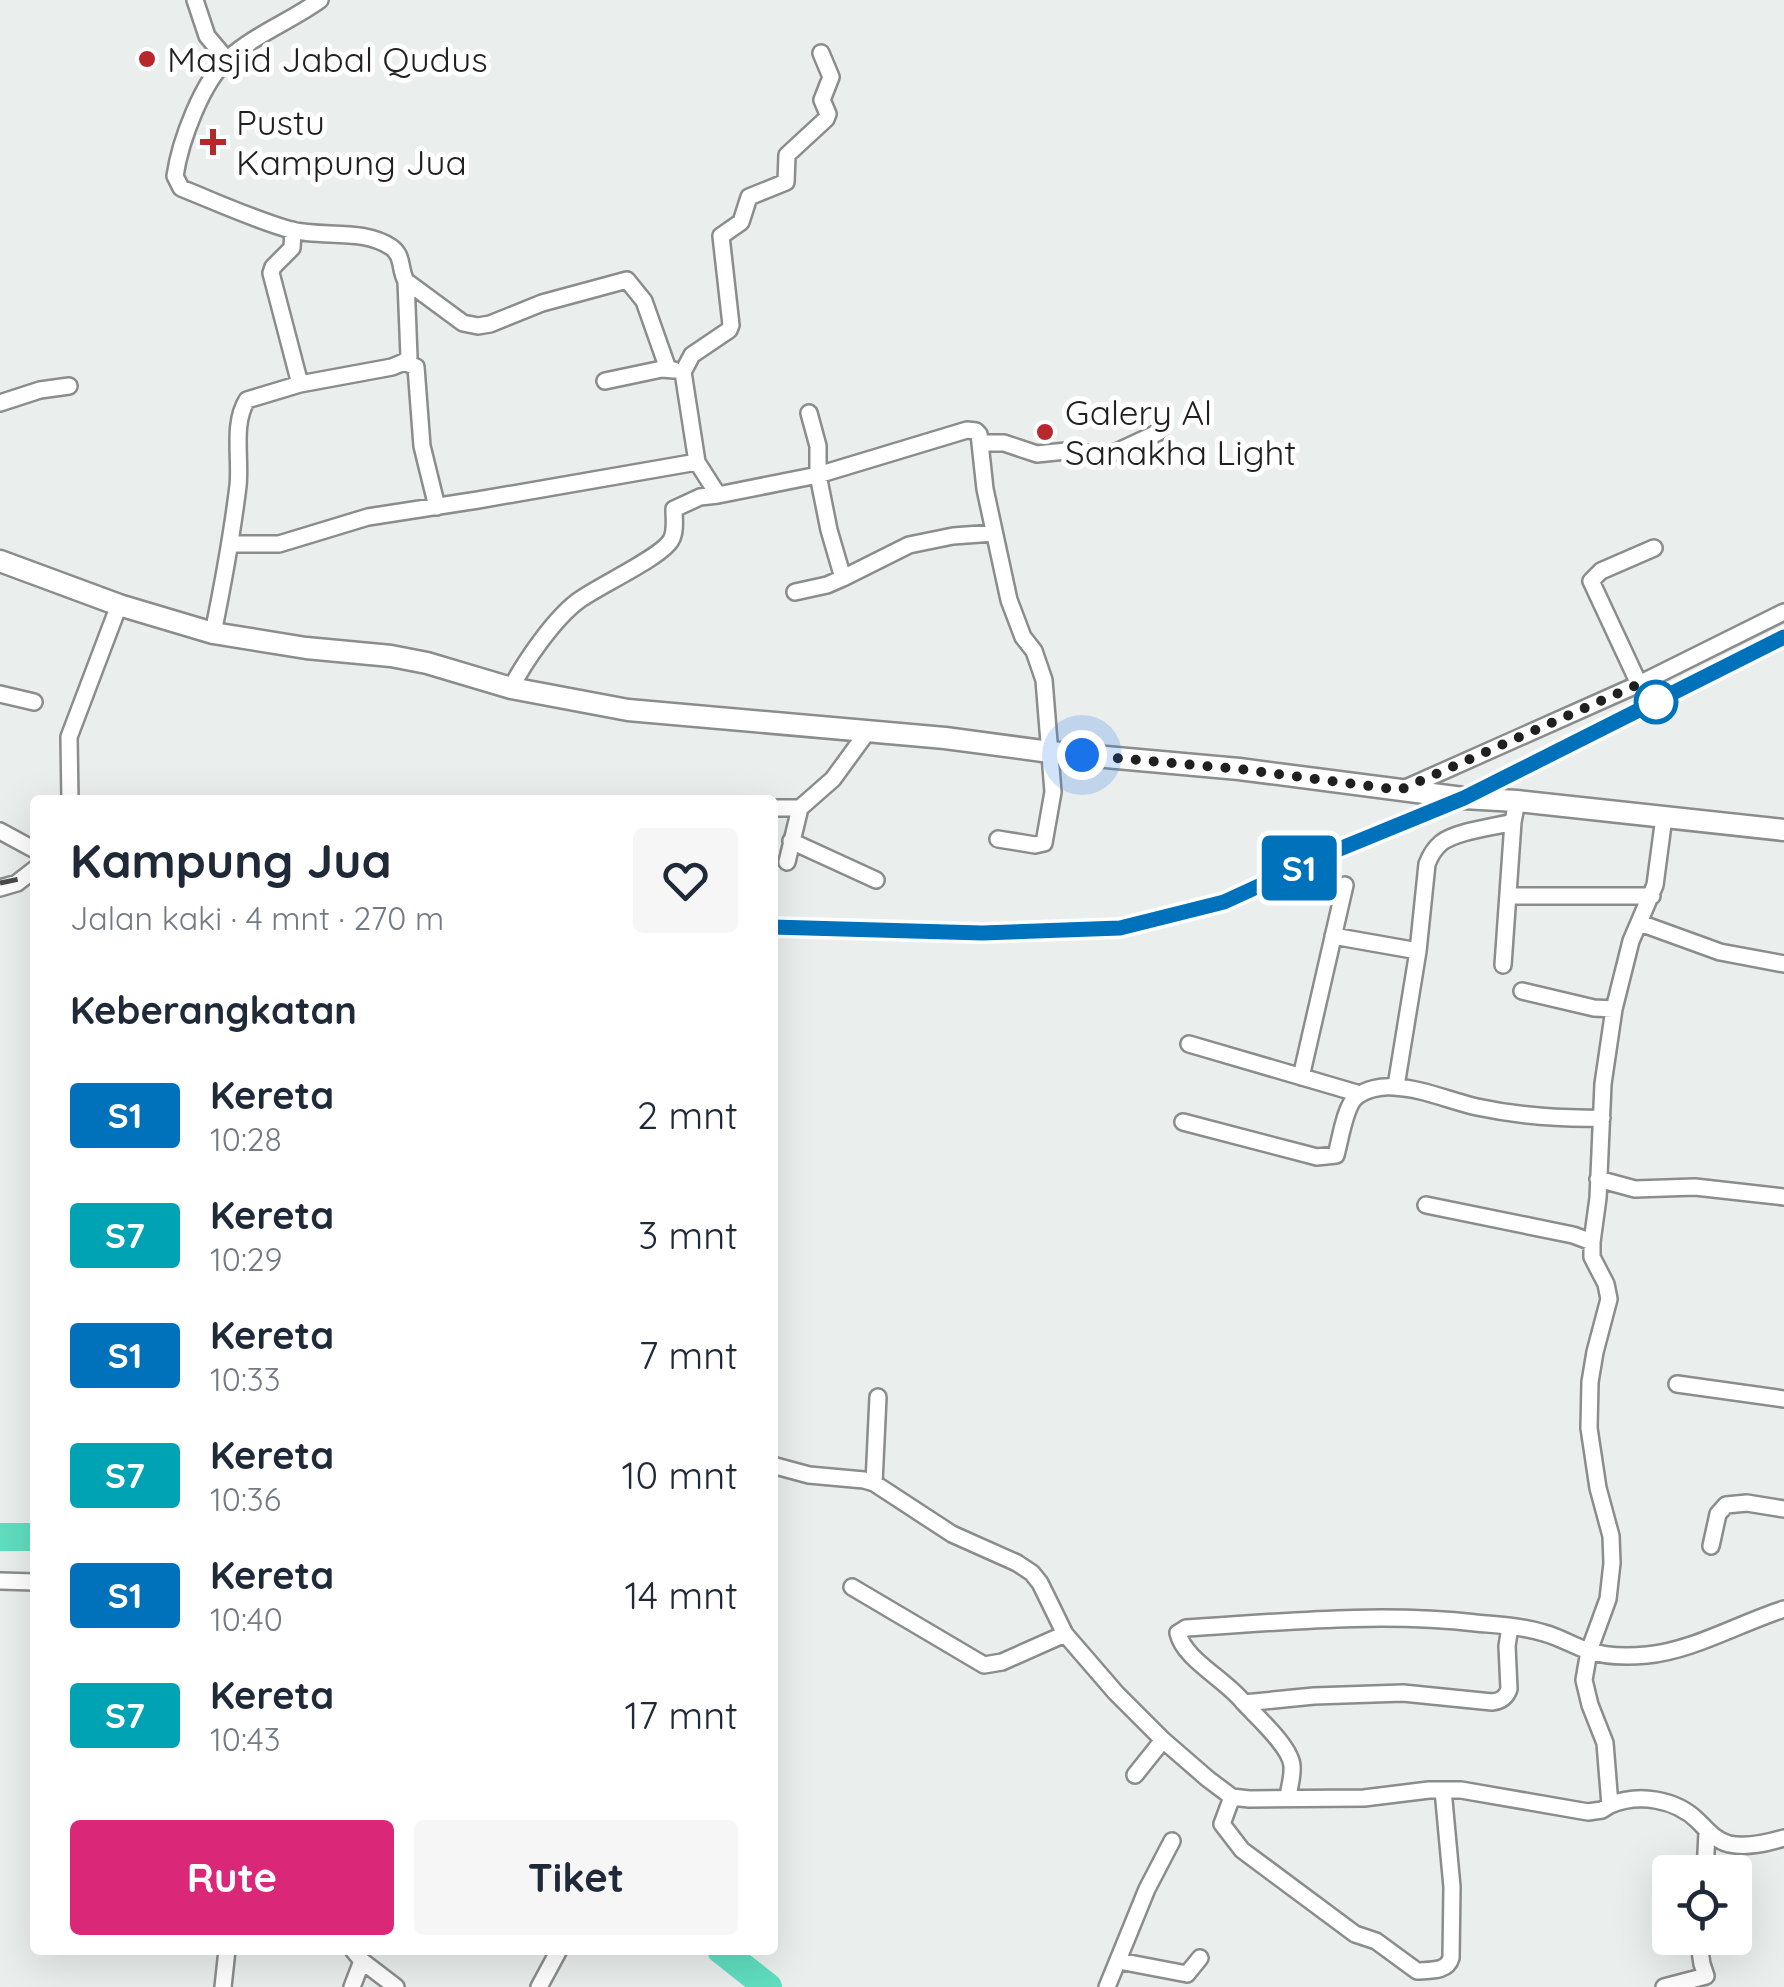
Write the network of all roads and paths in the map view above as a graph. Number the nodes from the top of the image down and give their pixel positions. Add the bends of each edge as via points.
1 (195, 0) edge
2 (320, 0) edge
3 (821, 53) dead end
4 (224, 61) junction
5 (293, 230) junction
6 (406, 281) junction
7 (404, 362) junction
8 (676, 370) junction
9 (605, 381) dead end
10 (300, 384) junction
11 (68, 386) dead end
12 (0, 403) edge
13 (810, 413) dead end
14 (1159, 432) dead end
15 (980, 443) junction
16 (697, 462) junction
17 (818, 475) junction
18 (718, 495) junction
19 (437, 507) junction
20 (994, 533) junction
21 (231, 544) junction
22 (1654, 548) dead end
23 (0, 561) edge
24 (844, 578) junction
25 (796, 592) dead end
26 (119, 605) junction
27 (1784, 612) edge
28 (213, 633) junction
29 (1639, 684) junction
30 (511, 688) junction
31 (0, 694) edge
32 (34, 702) dead end
33 (868, 732) junction
34 (1050, 752) junction
35 (1400, 790) junction
36 (70, 795) edge
37 (778, 808) edge
38 (800, 808) junction
39 (1515, 812) junction
40 (1664, 817) junction
41 (1784, 830) edge
42 (0, 831) edge
43 (998, 839) dead end
44 (791, 841) junction
45 (30, 847) edge
46 (786, 862) dead end
47 (30, 874) edge
48 (876, 880) dead end
49 (1345, 885) dead end
50 (0, 888) edge
51 (1508, 896) junction
52 (1652, 896) junction
53 (1640, 924) junction
54 (1333, 936) junction
55 (1418, 951) junction
56 (1784, 964) edge
57 (1503, 965) dead end
58 (1522, 992) dead end
59 (1614, 1009) junction
60 (1189, 1044) dead end
61 (1301, 1077) junction
62 (1396, 1086) junction
63 (1360, 1094) junction
64 (1602, 1118) junction
65 (1183, 1122) dead end
66 (1598, 1180) junction
67 (1784, 1197) edge
68 (1426, 1205) dead end
69 (1592, 1242) junction
70 (1676, 1384) dead end
71 (878, 1397) dead end
72 (1784, 1400) edge
73 (778, 1466) edge
74 (874, 1483) junction
75 (1784, 1510) edge
76 (1711, 1546) dead end
77 (0, 1581) edge
78 (30, 1582) edge
79 (852, 1588) dead end
80 (1784, 1608) edge
81 (1510, 1627) junction
82 (1065, 1634) junction
83 (1588, 1651) junction
84 (1244, 1703) junction
85 (1163, 1740) junction
86 (1135, 1775) dead end
87 (1443, 1790) junction
88 (1232, 1797) junction
89 (1288, 1798) junction
90 (1610, 1804) junction
91 (1706, 1832) junction
92 (1784, 1838) edge
93 (1172, 1840) dead end
94 (1705, 1855) edge
95 (227, 1955) edge
96 (358, 1955) edge
97 (556, 1955) edge
98 (1701, 1955) edge
99 (1200, 1958) dead end
100 (1119, 1960) junction
101 (1708, 1981) edge
102 (224, 1987) edge
103 (352, 1987) edge
104 (396, 1987) edge
105 (539, 1987) edge
106 (1107, 1987) edge
107 (1664, 1987) edge

1 - 4 street
2 - 4 street
3 - 8 street via 831,77 822,100 826,119 787,155 786,182 749,197 741,222 721,236 731,325
4 - 5 street via 193,113 177,183
5 - 6 street via 385,244 399,254
5 - 10 street via 292,248 271,273
6 - 7 street
6 - 8 street via 463,323 478,326 628,281
7 - 10 street
7 - 19 street via 416,366 422,446
8 - 9 street
8 - 16 street
10 - 21 street via 247,400 242,410
11 - 12 street
13 - 17 street
14 - 15 street via 1097,454 1037,454 1004,442
15 - 17 street via 976,431 967,430
15 - 20 street
16 - 18 street
16 - 19 street
17 - 18 street
17 - 24 street
18 - 30 street via 674,509 670,543 576,602
19 - 21 street via 368,517 279,544
20 - 24 street via 910,544
20 - 34 street via 1016,622 1040,664
21 - 28 street
22 - 29 street via 1591,581
23 - 26 street
24 - 25 street
26 - 28 street
26 - 36 street via 69,737
27 - 29 street
28 - 30 street via 391,656
29 - 35 street
30 - 33 street via 628,710
31 - 32 street
33 - 34 street
33 - 38 street via 833,779
34 - 35 street
34 - 43 street via 1053,792 1044,843
35 - 39 street
37 - 38 street
38 - 44 street
39 - 40 street
39 - 51 street
39 - 55 street via 1438,845 1427,864
40 - 41 street
40 - 52 street
42 - 45 street
44 - 46 street
44 - 48 street
47 - 50 street
49 - 54 street
51 - 52 street
51 - 57 street
52 - 53 street
53 - 56 street via 1720,952
53 - 59 street
54 - 55 street
54 - 61 street
55 - 62 street
58 - 59 street
59 - 64 street
60 - 61 street
61 - 63 street
62 - 63 street
62 - 64 street via 1527,1116
63 - 65 street via 1351,1102 1336,1155 1327,1158
64 - 66 street
66 - 67 street via 1636,1189 1695,1187
66 - 69 street
68 - 69 street
69 - 83 street via 1610,1299 1590,1382 1589,1428 1612,1563 1604,1612
70 - 72 street
71 - 74 street
73 - 74 street
74 - 82 street via 952,1534 1032,1573
75 - 76 street via 1726,1505
77 - 78 street
79 - 82 street via 984,1664
80 - 83 street via 1666,1652
81 - 83 street via 1544,1632
81 - 84 street via 1509,1689 1500,1701 1403,1693
81 - 84 street via 1398,1618 1181,1630 1183,1647
82 - 85 street
83 - 90 street via 1586,1693 1605,1743
84 - 89 street via 1292,1759
85 - 86 street
85 - 88 street
87 - 88 street via 1451,1958 1441,1968 1418,1971 1355,1934 1242,1850 1222,1824
87 - 89 street
87 - 90 street via 1588,1812
88 - 89 street
90 - 91 street via 1664,1802
91 - 92 street via 1744,1845
91 - 94 street
93 - 100 street
95 - 102 street
96 - 103 street
96 - 104 street
97 - 105 street
98 - 101 street
99 - 100 street via 1187,1974
100 - 106 street
101 - 107 street

